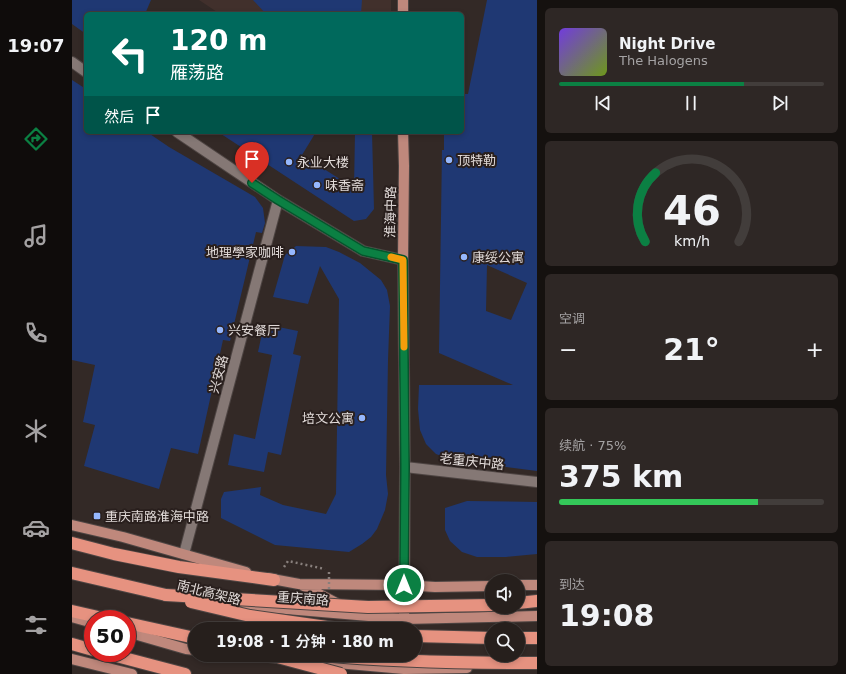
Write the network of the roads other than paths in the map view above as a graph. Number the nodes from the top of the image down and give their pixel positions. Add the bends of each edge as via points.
1 (403, 0) edge
2 (403, 12) edge
3 (72, 62) edge
4 (84, 71) edge
5 (179, 134) edge
6 (403, 134) edge
7 (278, 200) junction
8 (403, 260) junction
9 (405, 467) junction
10 (537, 482) edge
11 (72, 525) edge
12 (72, 543) edge
13 (184, 554) junction
14 (72, 567) edge
15 (72, 573) edge
16 (274, 580) junction
17 (299, 584) junction
18 (404, 585) junction
19 (525, 585) edge
20 (537, 585) edge
21 (485, 586) edge
22 (166, 595) junction
23 (537, 601) edge
24 (525, 602) edge
25 (485, 605) edge
26 (72, 611) edge
27 (84, 614) edge
28 (359, 615) junction
29 (537, 616) edge
30 (72, 617) edge
31 (84, 620) edge
32 (292, 622) edge
33 (394, 622) edge
34 (404, 622) edge
35 (422, 623) edge
36 (136, 626) edge
37 (136, 635) edge
38 (422, 636) edge
39 (188, 637) edge
40 (485, 638) edge
41 (525, 638) edge
42 (537, 638) edge
43 (72, 644) edge
44 (84, 647) edge
45 (188, 649) edge
46 (72, 659) edge
47 (136, 661) edge
48 (296, 662) edge
49 (313, 662) edge
50 (422, 662) edge
51 (537, 663) edge
52 (404, 672) edge
53 (132, 674) edge
54 (185, 674) edge
55 (341, 674) edge

1 - 2 main road
3 - 4 street
5 - 7 street
6 - 8 main road, 淮海中路
7 - 8 street via 363,251
7 - 13 street, 兴安路
8 - 9 main road, 淮海中路
9 - 10 street, 老重庆中路
9 - 18 main road, 淮海中路
11 - 13 main road, 重庆南路
12 - 16 highway via 179,567
13 - 16 main road, 重庆南路
14 - 28 main road, 重庆南路 via 218,604
15 - 22 highway, 南北高架路
16 - 17 main road, 重庆南路
17 - 18 main road, 重庆南路
17 - 28 main road
18 - 21 main road, 重庆南路
18 - 34 main road, 淮海中路
19 - 20 main road
22 - 25 highway, bridge via 368,607
22 - 32 highway, 南北高架路, bridge via 250,616
23 - 24 highway
26 - 27 highway
28 - 33 main road, 重庆南路
29 - 35 main road, 重庆南路
30 - 31 main road
36 - 39 highway
37 - 45 main road
38 - 40 highway
41 - 42 highway
43 - 44 highway
46 - 53 main road
47 - 54 highway
48 - 55 highway, bridge
49 - 52 main road
50 - 51 highway, bridge
51 - 52 main road

